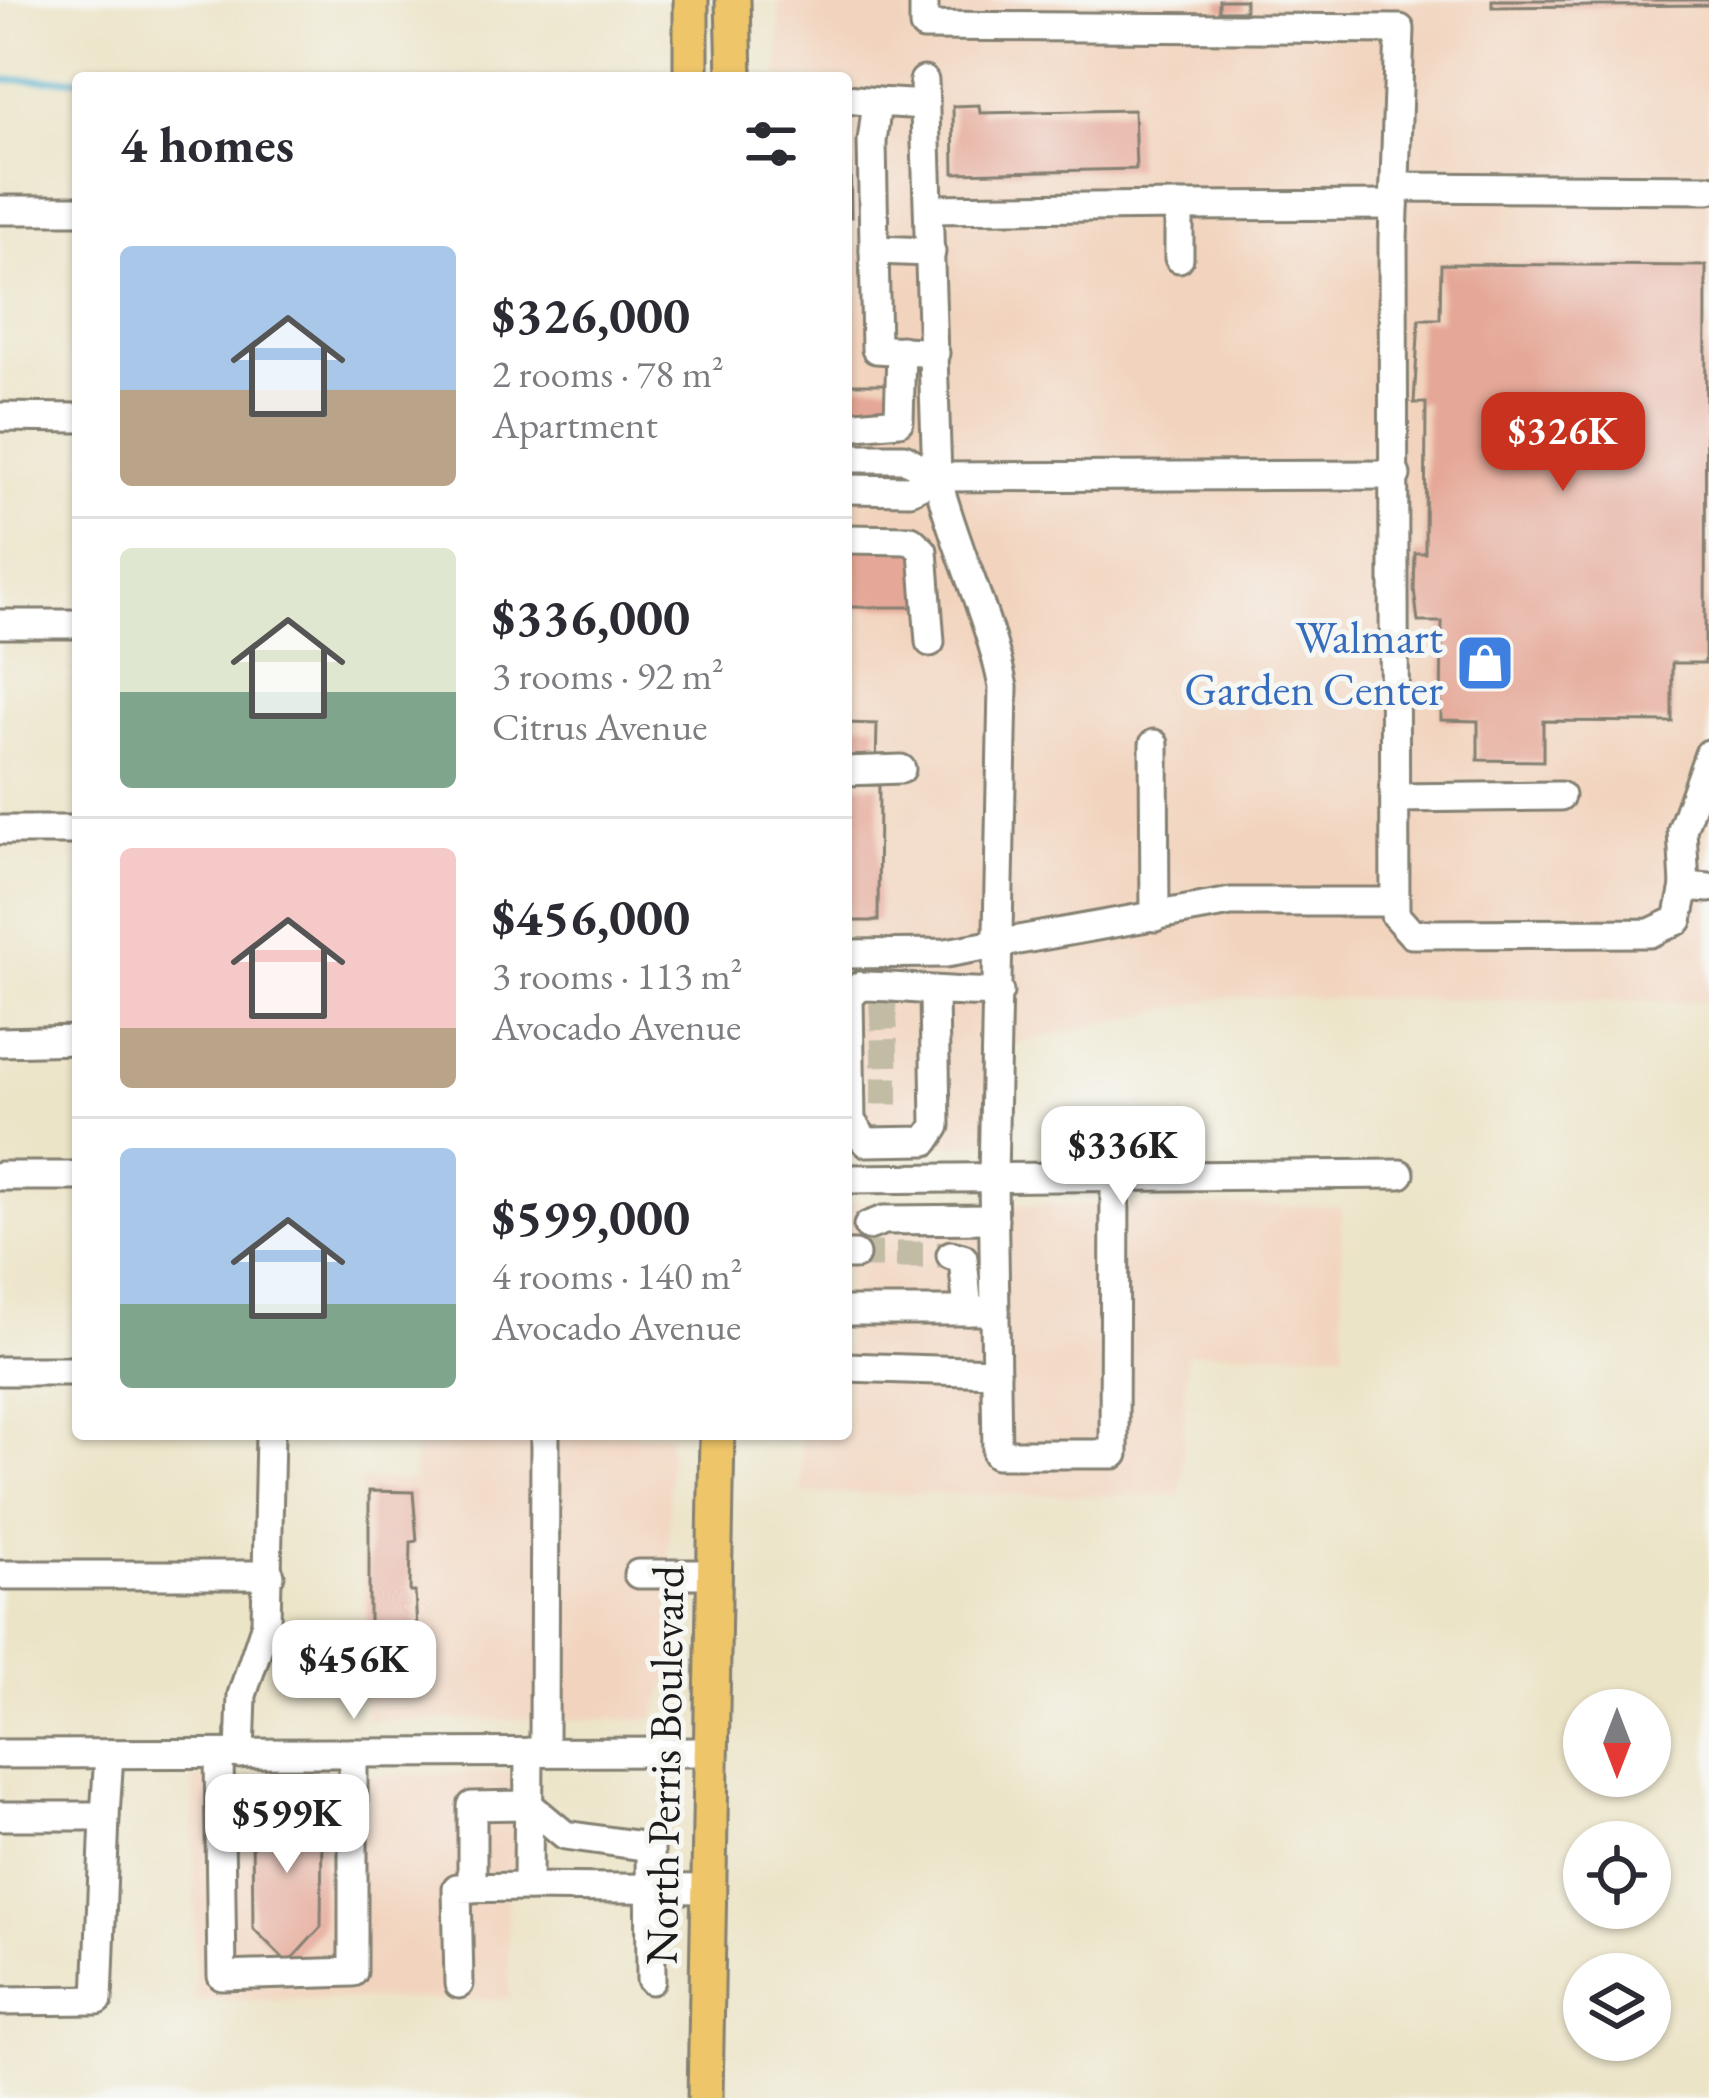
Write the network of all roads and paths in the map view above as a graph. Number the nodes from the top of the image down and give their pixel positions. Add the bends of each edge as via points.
1 (691, 0) edge
2 (733, 0) edge
3 (924, 0) edge
4 (692, 72) edge
5 (735, 72) edge
6 (852, 100) edge
7 (877, 102) junction
8 (1709, 189) edge
9 (1395, 196) junction
10 (1179, 206) junction
11 (929, 208) junction
12 (0, 210) edge
13 (72, 210) edge
14 (874, 250) junction
15 (931, 252) junction
16 (1179, 258) dead end
17 (901, 350) junction
18 (935, 353) junction
19 (0, 417) edge
20 (72, 418) edge
21 (852, 425) edge
22 (852, 458) edge
23 (1396, 475) junction
24 (938, 477) junction
25 (852, 489) edge
26 (852, 539) edge
27 (0, 624) edge
28 (72, 624) edge
29 (930, 642) dead end
30 (1154, 744) dead end
31 (1709, 754) edge
32 (901, 770) dead end
33 (852, 771) edge
34 (1560, 796) dead end
35 (1396, 797) junction
36 (0, 830) edge
37 (72, 830) edge
38 (1697, 887) edge
39 (1393, 902) junction
40 (1156, 917) junction
41 (1000, 945) junction
42 (900, 953) junction
43 (852, 954) edge
44 (899, 986) junction
45 (999, 992) junction
46 (852, 995) edge
47 (852, 1003) edge
48 (925, 1008) junction
49 (72, 1040) edge
50 (0, 1042) edge
51 (905, 1052) tunnel mouth
52 (934, 1052) junction
53 (906, 1090) tunnel mouth
54 (935, 1090) junction
55 (852, 1118) edge
56 (852, 1122) edge
57 (1400, 1174) dead end
58 (0, 1176) edge
59 (72, 1176) edge
60 (1115, 1176) junction
61 (993, 1178) junction
62 (852, 1179) edge
63 (994, 1219) junction
64 (858, 1228) edge
65 (951, 1255) dead end
66 (852, 1311) edge
67 (981, 1311) junction
68 (852, 1367) edge
69 (0, 1371) edge
70 (72, 1371) edge
71 (996, 1372) junction
72 (270, 1440) edge
73 (545, 1440) edge
74 (717, 1440) edge
75 (638, 1574) dead end
76 (712, 1574) junction
77 (0, 1576) edge
78 (270, 1576) junction
79 (709, 1752) junction
80 (537, 1753) junction
81 (0, 1754) edge
82 (109, 1754) junction
83 (230, 1754) junction
84 (353, 1754) junction
85 (529, 1805) junction
86 (0, 1816) edge
87 (106, 1816) junction
88 (528, 1887) junction
89 (472, 1888) junction
90 (649, 1888) junction
91 (706, 1889) junction
92 (650, 1980) dead end
93 (458, 1984) dead end
94 (0, 2000) edge
95 (705, 2098) edge

1 - 4 main road
2 - 5 main road
3 - 9 street via 924,26 1400,29
6 - 7 street
7 - 11 street via 924,93
7 - 14 street
8 - 9 street
9 - 10 street
9 - 23 street
10 - 11 street
10 - 16 street
11 - 15 street
12 - 13 street
14 - 15 street
14 - 17 street via 875,349
15 - 18 street
17 - 18 street
17 - 21 street via 899,421
18 - 24 street
19 - 20 street
22 - 24 street via 904,458
23 - 24 street
23 - 35 street
24 - 25 street via 910,490
24 - 41 street via 1003,687
26 - 29 street via 910,540 923,551
27 - 28 street
30 - 40 street
31 - 38 street via 1682,830
32 - 33 street
34 - 35 street
35 - 39 street
36 - 37 street
38 - 39 street via 1678,920 1650,933 1412,934
39 - 40 street via 1257,900
40 - 41 street
41 - 42 street
41 - 45 street
42 - 43 street
42 - 44 street
44 - 46 street via 860,986
44 - 48 street
45 - 48 street
45 - 61 street
47 - 55 street via 860,1017 861,1091
48 - 52 street
49 - 50 street
51 - 52 street
52 - 54 street
53 - 54 street
54 - 56 street via 936,1126 926,1141 866,1142
57 - 60 street
58 - 59 street
60 - 61 street
60 - 71 street via 1114,1454 997,1454
61 - 62 street
61 - 63 street
63 - 64 street
63 - 67 street
65 - 67 street via 963,1258
66 - 67 street
67 - 71 street
68 - 71 street
69 - 70 street
72 - 78 street
73 - 80 street
74 - 76 main road, North Perris Boulevard
75 - 76 street
76 - 79 main road, North Perris Boulevard
77 - 78 street
78 - 83 street via 266,1623
79 - 80 street
79 - 91 main road, North Perris Boulevard
80 - 84 street
80 - 85 street
81 - 82 street
82 - 83 street
82 - 87 street
83 - 84 street
83 - 84 street via 222,1976 353,1972
85 - 88 street
85 - 89 street via 472,1806
85 - 90 street via 565,1835 650,1847
86 - 87 street
87 - 94 street via 98,2000
88 - 89 street
88 - 90 street
89 - 93 street via 457,1888
90 - 91 street
90 - 92 street
91 - 95 main road, North Perris Boulevard

